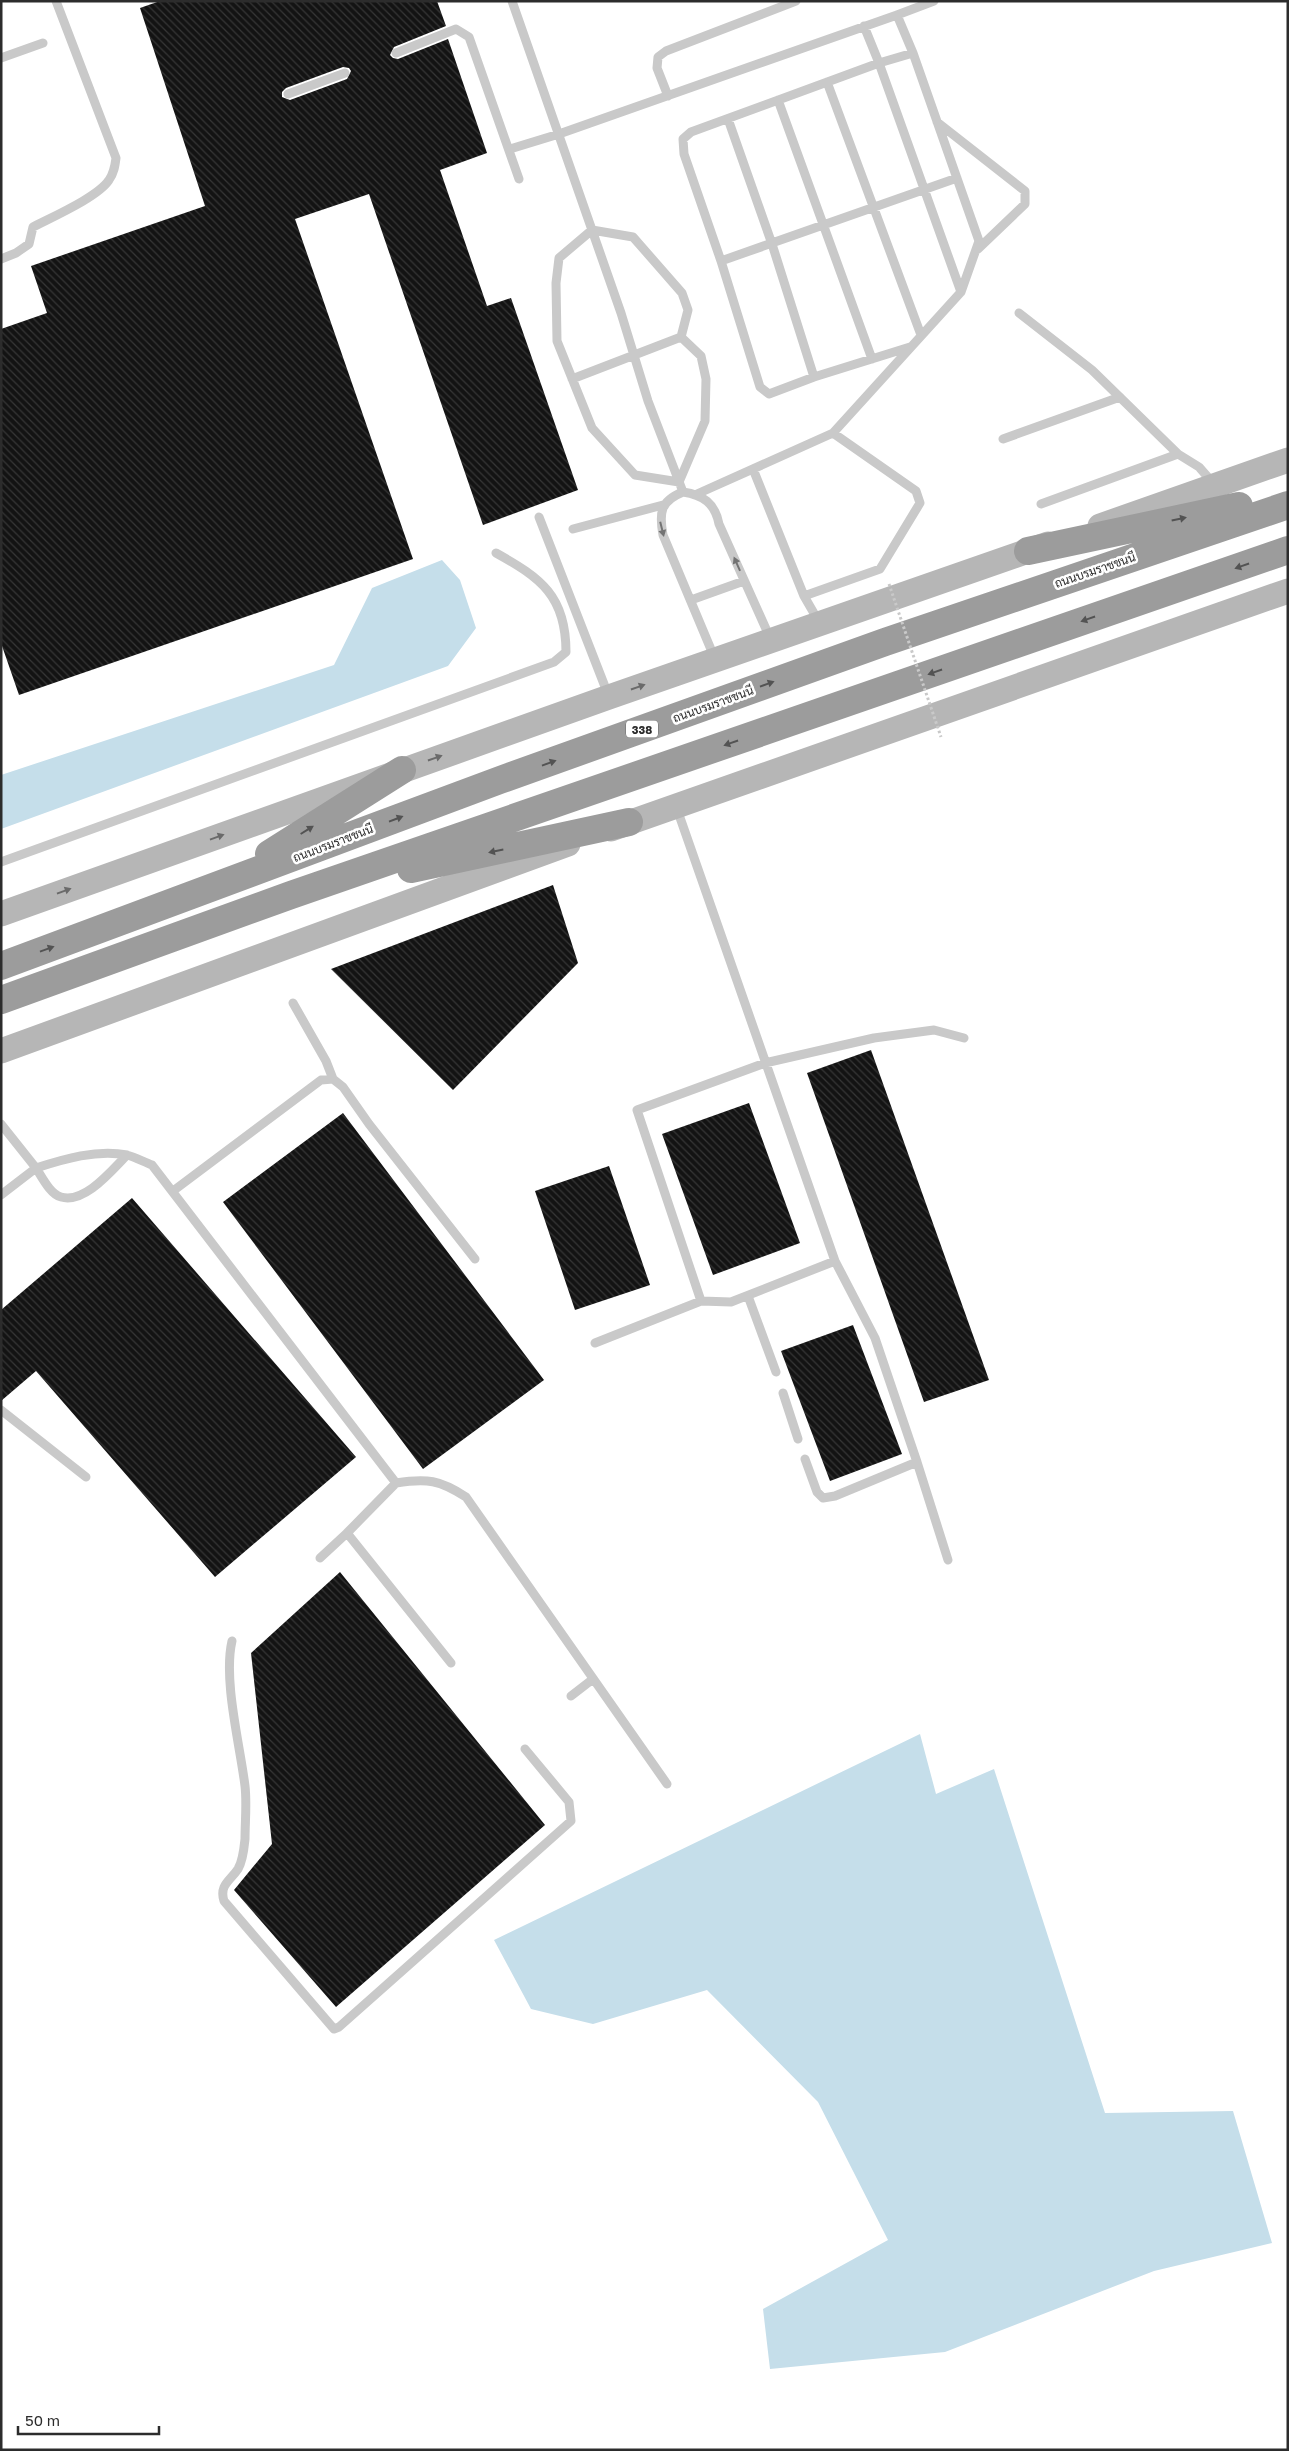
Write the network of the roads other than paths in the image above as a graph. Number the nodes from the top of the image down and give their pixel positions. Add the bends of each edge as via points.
1 (56, 1) edge
2 (512, 1) edge
3 (796, 1) edge
4 (934, 1) edge
5 (897, 15) junction
6 (864, 26) junction
7 (43, 43) dead end
8 (396, 53) dead end
9 (913, 53) junction
10 (1, 58) edge
11 (878, 63) junction
12 (345, 73) dead end
13 (827, 82) junction
14 (288, 94) dead end
15 (668, 96) junction
16 (778, 100) junction
17 (728, 119) junction
18 (937, 122) junction
19 (559, 134) junction
20 (510, 149) junction
21 (957, 178) junction
22 (518, 179) dead end
23 (925, 191) junction
24 (876, 208) junction
25 (822, 225) junction
26 (592, 230) junction
27 (772, 244) junction
28 (976, 251) junction
29 (1, 259) edge
30 (722, 261) junction
31 (961, 292) junction
32 (1019, 313) dead end
33 (921, 335) junction
34 (681, 337) junction
35 (911, 347) junction
36 (634, 355) junction
37 (872, 359) junction
38 (814, 377) junction
39 (572, 378) junction
40 (1120, 397) junction
41 (833, 433) junction
42 (1003, 439) dead end
43 (1178, 454) junction
44 (1288, 460) edge
45 (753, 469) junction
46 (679, 482) junction
47 (1215, 485) junction
48 (683, 492) junction
49 (697, 494) junction
50 (1288, 495) edge
51 (1041, 504) dead end
52 (663, 505) junction
53 (1288, 505) edge
54 (539, 517) dead end
55 (573, 529) dead end
56 (1288, 550) edge
57 (1028, 551) junction
58 (496, 553) dead end
59 (744, 581) junction
60 (1288, 591) edge
61 (804, 596) junction
62 (691, 600) junction
63 (820, 623) junction
64 (772, 640) junction
65 (716, 660) junction
66 (609, 697) junction
67 (402, 770) junction
68 (676, 806) junction
69 (629, 822) junction
70 (1, 862) edge
71 (221, 884) junction
72 (291, 895) junction
73 (1, 914) edge
74 (1, 966) edge
75 (1, 1000) edge
76 (293, 1002) dead end
77 (964, 1038) dead end
78 (1, 1051) edge
79 (765, 1063) junction
80 (333, 1080) junction
81 (1, 1124) edge
82 (127, 1155) junction
83 (36, 1168) junction
84 (173, 1191) junction
85 (1, 1195) edge
86 (475, 1259) dead end
87 (835, 1261) junction
88 (748, 1296) junction
89 (701, 1301) junction
90 (595, 1343) dead end
91 (776, 1372) dead end
92 (784, 1393) dead end
93 (1, 1410) edge
94 (798, 1439) dead end
95 (805, 1459) dead end
96 (917, 1462) junction
97 (86, 1477) dead end
98 (396, 1483) junction
99 (347, 1533) junction
100 (320, 1558) dead end
101 (948, 1560) dead end
102 (232, 1641) dead end
103 (451, 1664) dead end
104 (593, 1679) junction
105 (571, 1696) dead end
106 (525, 1749) dead end
107 (667, 1784) dead end

1 - 29 lane via 116,158 115,170 108,182 82,201 33,227 29,244 16,254
2 - 19 lane
3 - 15 lane via 666,51 658,58 657,68
4 - 5 lane
5 - 6 lane
5 - 9 lane
6 - 11 lane
6 - 15 lane
7 - 10 lane
8 - 20 lane via 456,29 469,37
9 - 11 lane
9 - 18 lane
11 - 13 lane
11 - 23 lane
12 - 14 lane
13 - 16 lane
13 - 24 lane
15 - 19 lane
16 - 17 lane
16 - 25 lane
17 - 27 lane
17 - 30 lane via 691,132 683,139 684,154
18 - 21 lane
18 - 28 lane via 1025,191 1025,204
19 - 20 lane
19 - 26 lane
20 - 22 lane
21 - 23 lane
21 - 28 lane via 979,241
23 - 24 lane
23 - 31 lane
24 - 25 lane
24 - 33 lane
25 - 27 lane
25 - 37 lane
26 - 34 lane via 632,237 682,293 688,310
26 - 36 lane
26 - 39 lane via 559,258 557,341
27 - 30 lane
27 - 38 lane
28 - 31 lane
30 - 38 lane via 760,387 768,394
31 - 33 lane
32 - 40 lane via 1092,370
33 - 35 lane
34 - 36 lane
34 - 46 lane via 701,356 706,379 705,421
35 - 37 lane
35 - 41 lane
36 - 39 lane
36 - 46 lane
37 - 38 lane
39 - 46 lane via 592,428 635,475
40 - 42 lane
40 - 43 lane
41 - 45 lane
41 - 61 lane via 916,491 920,503 880,569
43 - 47 lane via 1199,467
43 - 51 lane
44 - 47 main road
45 - 49 lane
45 - 61 lane
46 - 48 lane
47 - 57 main road
48 - 49 lane
48 - 52 lane
59 -> 49 lane via 719,524 717,512 711,503
57 -> 50 highway
52 - 55 lane
52 -> 62 lane via 660,518 663,534
71 -> 53 highway, ถนนบรมราชชนนี / 338 via 856,652
54 - 66 lane
56 -> 72 highway
57 - 63 main road
58 - 70 lane via 522,568 552,593 566,632 566,652 554,662
59 - 62 lane
59 - 64 lane
60 - 68 main road
61 - 63 lane
62 - 65 lane
63 - 64 main road
64 - 65 main road
66 -> 65 main road
67 -> 66 main road
71 -> 67 highway
73 -> 67 main road
68 - 69 main road
68 - 79 lane
69 -> 72 highway
69 - 78 main road
74 -> 71 highway, ถนนบรมราชชนนี / 338
72 - 75 highway
76 - 80 lane
77 - 79 lane via 934,1030 883,1036
79 - 87 lane
79 - 89 lane via 637,1110
80 - 84 lane via 321,1080
80 - 86 lane via 342,1087
81 - 83 lane
82 - 83 lane via 105,1153 60,1160
82 - 83 lane via 89,1192 72,1197 60,1197 52,1191
82 - 84 lane via 152,1165
83 - 85 lane
84 - 98 lane
87 - 88 lane
87 - 96 lane via 876,1338
88 - 89 lane via 731,1302
88 - 91 lane
89 - 90 lane
92 - 94 lane
93 - 97 lane
95 - 96 lane via 817,1492 823,1498
96 - 101 lane
98 - 99 lane
98 - 104 lane via 419,1479 444,1483 466,1497
99 - 100 lane
99 - 103 lane
102 - 106 lane via 229,1656 245,1788 245,1842 238,1868 224,1884 224,1901 334,2029 571,1821 569,1802
104 - 105 lane
104 - 107 lane

